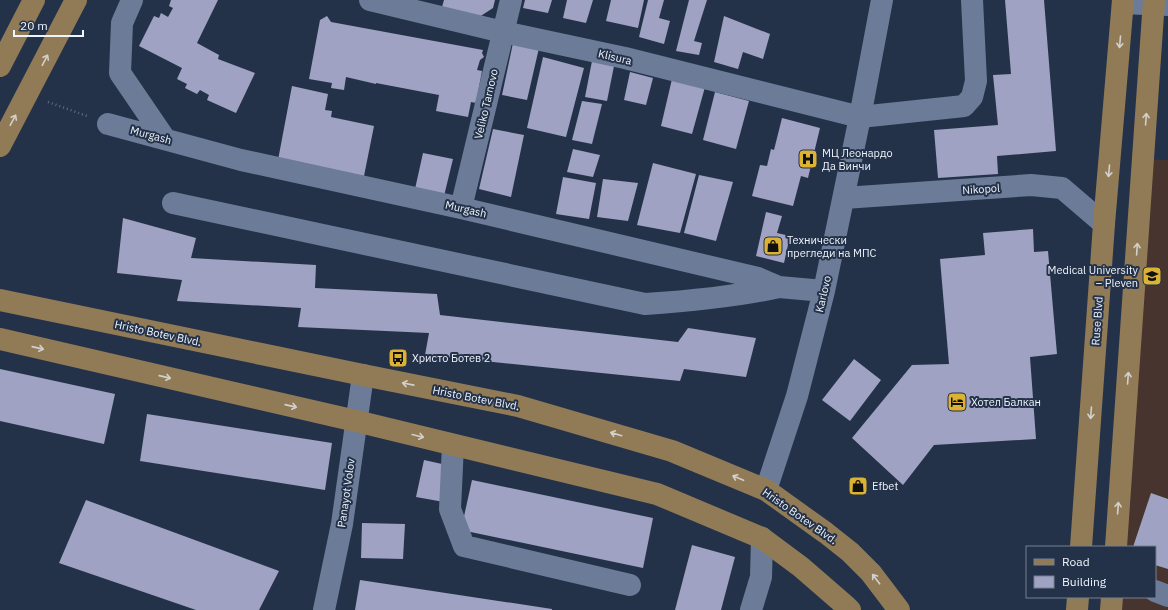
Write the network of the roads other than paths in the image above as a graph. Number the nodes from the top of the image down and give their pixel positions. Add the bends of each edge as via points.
1 (34, 0) edge
2 (76, 0) edge
3 (132, 0) edge
4 (370, 0) edge
5 (511, 0) edge
6 (882, 0) edge
7 (972, 0) edge
8 (1123, 2) edge
9 (1159, 3) edge
10 (503, 32) junction
11 (0, 66) edge
12 (860, 117) junction
13 (108, 124) road end
14 (164, 139) junction
15 (0, 146) edge
16 (844, 198) junction
17 (172, 203) dead end
18 (461, 208) junction
19 (1104, 224) junction
20 (779, 287) junction
21 (824, 291) junction
22 (0, 300) edge
23 (0, 340) edge
24 (363, 375) junction
25 (356, 421) junction
26 (453, 445) junction
27 (766, 490) junction
28 (762, 538) junction
29 (1081, 546) edge
30 (1116, 546) edge
31 (630, 585) dead end
32 (1156, 591) edge
33 (1168, 596) edge
34 (1078, 598) edge
35 (1112, 598) edge
36 (324, 610) edge
37 (752, 610) edge
38 (850, 610) edge
39 (899, 610) edge
40 (1077, 610) edge
41 (1111, 610) edge

1 - 11 main road
15 -> 2 main road
3 - 14 street via 122,23 120,73
4 - 10 street, Klisura
5 - 10 street, Veliko Tarnovo
6 - 12 street, Karlovo
7 - 12 street via 976,81 972,96 964,106
8 - 9 street
8 -> 19 main road, Ruse Blvd
30 -> 9 main road
10 - 12 street, Klisura via 632,60
10 - 18 street, Veliko Tarnovo
12 - 16 street, Karlovo
13 - 14 street, Murgash
14 - 18 street, Murgash via 241,160
16 - 19 street, Nikopol via 1031,185 1062,188
16 - 21 street, Karlovo
17 - 20 street via 645,304 712,299
18 - 20 street, Murgash via 758,278
19 -> 29 main road, Ruse Blvd
20 - 21 street, Murgash
21 - 27 street, Karlovo via 797,396
22 - 24 main road, Hristo Botev Blvd.
23 -> 25 main road
24 - 25 street, Panayot Volov
27 -> 24 main road, Hristo Botev Blvd. via 672,451 518,406
25 -> 26 main road
25 - 36 street, Panayot Volov via 342,524
26 - 28 main road via 657,494
26 - 31 street via 450,509 464,546
39 -> 27 main road, Hristo Botev Blvd. via 871,572 850,552
28 - 37 street via 760,578
28 - 38 main road via 801,567
32 - 33 street
34 - 40 main road
35 - 41 main road

